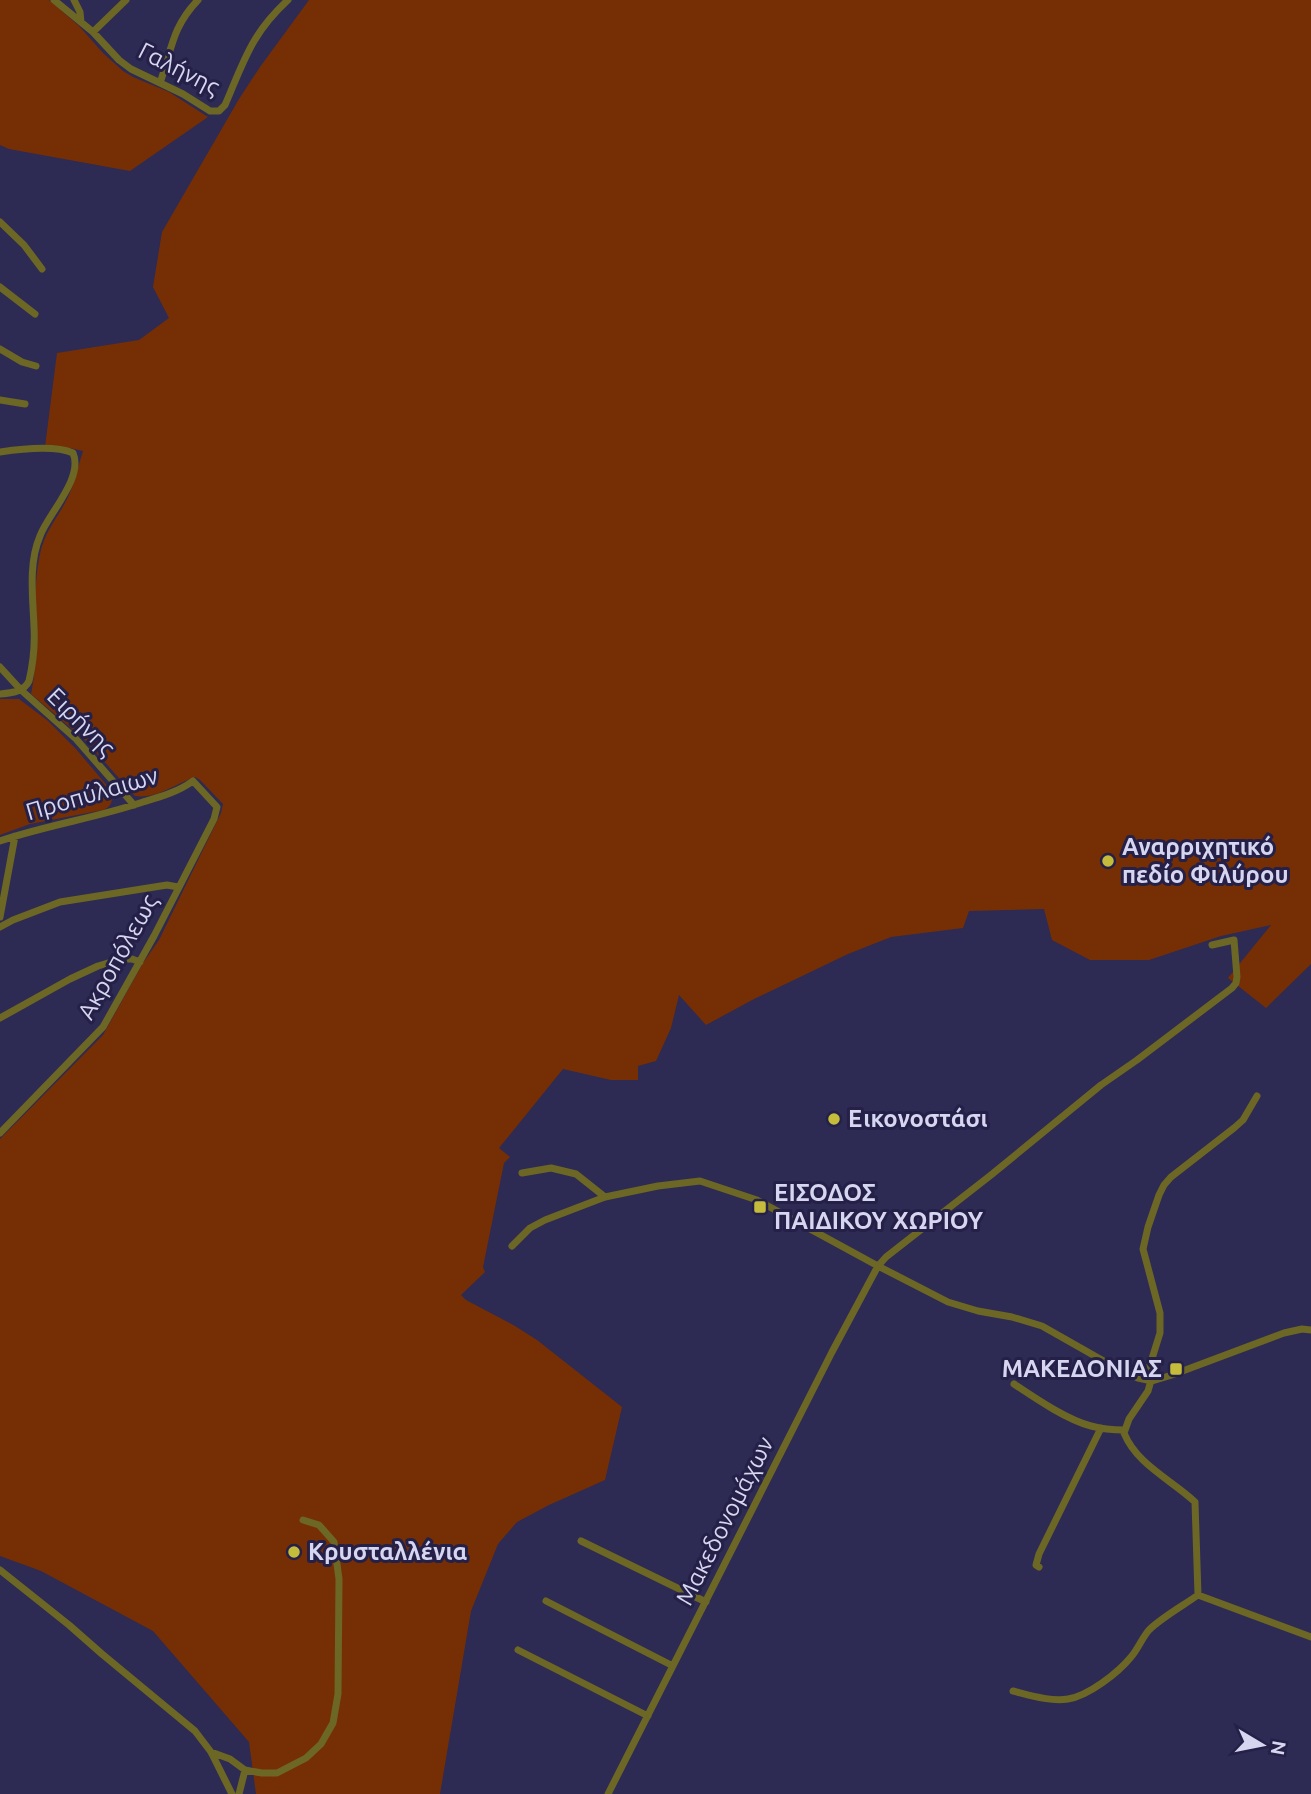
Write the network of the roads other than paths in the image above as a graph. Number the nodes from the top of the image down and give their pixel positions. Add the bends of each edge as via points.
1 (54, 0) edge
2 (74, 0) edge
3 (126, 0) edge
4 (198, 0) edge
5 (288, 0) edge
6 (81, 22) junction
7 (93, 32) junction
8 (160, 83) junction
9 (0, 222) edge
10 (42, 269) dead end
11 (0, 287) edge
12 (35, 314) dead end
13 (0, 349) edge
14 (36, 366) dead end
15 (0, 400) edge
16 (25, 404) dead end
17 (0, 452) edge
18 (0, 667) edge
19 (21, 690) junction
20 (0, 694) edge
21 (193, 781) joint
22 (134, 805) junction
23 (15, 836) junction
24 (0, 841) edge
25 (178, 887) junction
26 (0, 917) edge
27 (0, 928) edge
28 (1212, 945) dead end
29 (140, 962) junction
30 (0, 1018) edge
31 (1257, 1096) dead end
32 (0, 1133) edge
33 (522, 1173) dead end
34 (605, 1197) junction
35 (512, 1246) dead end
36 (878, 1266) junction
37 (1311, 1330) edge
38 (1150, 1381) junction
39 (1014, 1384) dead end
40 (1101, 1428) junction
41 (1124, 1430) junction
42 (303, 1520) dead end
43 (582, 1541) dead end
44 (1039, 1567) dead end
45 (0, 1570) edge
46 (1198, 1595) junction
47 (546, 1601) dead end
48 (706, 1602) junction
49 (1311, 1637) edge
50 (518, 1650) dead end
51 (673, 1666) junction
52 (1013, 1691) dead end
53 (648, 1716) junction
54 (211, 1752) junction
55 (245, 1770) junction
56 (232, 1794) edge
57 (239, 1794) edge
58 (608, 1794) edge

1 - 6 street, Γαλήνης
2 - 6 street
3 - 7 street
4 - 8 street via 178,27
5 - 8 street, Γαλήνης via 256,36 220,111 208,111
6 - 7 street, Γαλήνης
7 - 8 street, Γαλήνης via 125,64
9 - 10 street
11 - 12 street
13 - 14 street
15 - 16 street
17 - 19 street via 68,451 75,455 76,463 66,493 38,542 33,579 34,645 29,681
18 - 19 street, Ειρήνης
19 - 20 street
19 - 22 street, Ειρήνης via 76,739
21 - 22 street, Προπύλαιων
21 - 25 street, Ακροπόλεως via 217,810
22 - 23 street, Προπύλαιων
23 - 24 street, Προπύλαιων
23 - 26 street
25 - 27 street via 164,885 60,902
25 - 29 street, Ακροπόλεως
28 - 36 street via 1234,940 1237,977 1232,988 1101,1085
29 - 30 street via 121,959 98,966
29 - 32 street, Ακροπόλεως via 101,1030
31 - 38 street via 1243,1120 1171,1177 1159,1195 1143,1249 1161,1319
33 - 34 street via 551,1168 576,1174
34 - 35 street via 545,1220
34 - 36 street via 700,1181 757,1200
36 - 38 street via 948,1302 1042,1325 1128,1374
36 - 48 street, Μακεδονομάχων
37 - 38 street via 1272,1336
38 - 41 street
39 - 40 street via 1055,1409
40 - 41 street
40 - 44 street via 1039,1554
41 - 46 street via 1128,1442 1151,1467 1195,1502
42 - 55 street via 319,1525 334,1542 339,1619 333,1723 306,1758 277,1773
43 - 48 street
45 - 54 street via 195,1731
46 - 49 street
46 - 52 street via 1150,1629 1120,1669 1089,1690 1068,1699
47 - 51 street
48 - 51 street, Μακεδονομάχων
50 - 53 street
51 - 53 street, Μακεδονομάχων
53 - 58 street, Μακεδονομάχων
54 - 55 street
54 - 56 street
55 - 57 street

